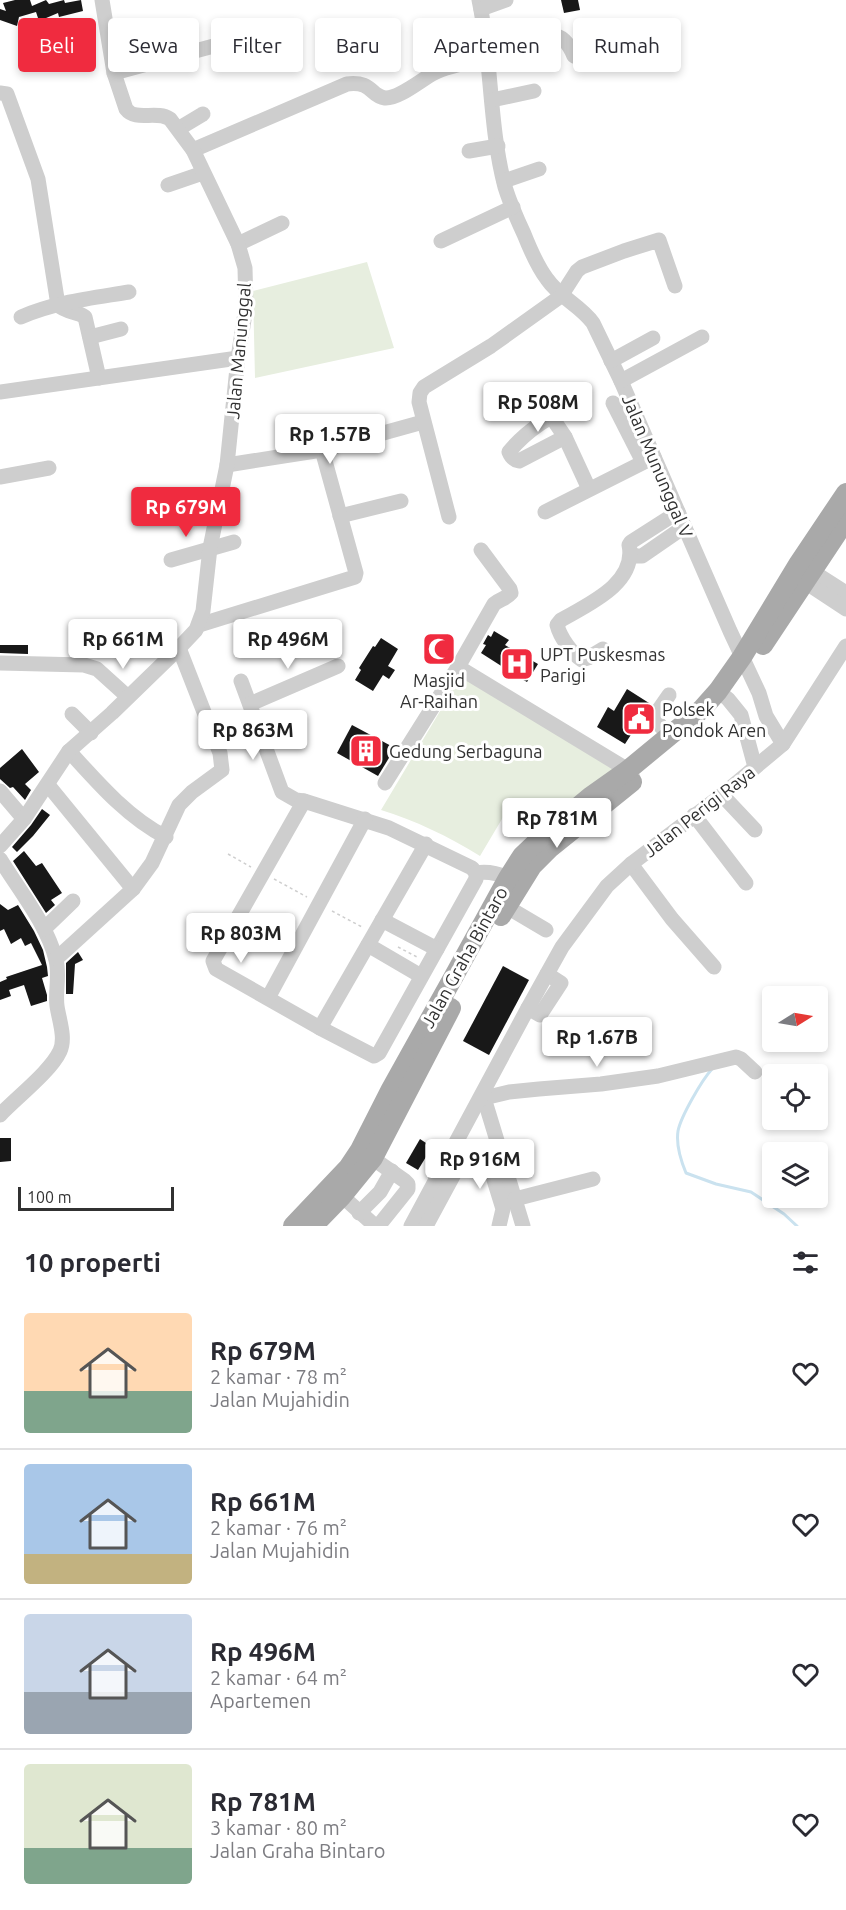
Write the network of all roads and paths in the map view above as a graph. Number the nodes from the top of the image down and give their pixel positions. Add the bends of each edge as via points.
1 (102, 0) edge
2 (506, 0) edge
3 (480, 5) edge
4 (561, 38) edge
5 (211, 47) edge
6 (573, 54) edge
7 (436, 72) edge
8 (489, 72) edge
9 (114, 73) junction
10 (534, 91) dead end
11 (0, 93) edge
12 (492, 100) junction
13 (203, 114) dead end
14 (178, 129) junction
15 (498, 146) junction
16 (193, 150) junction
17 (469, 151) dead end
18 (539, 169) dead end
19 (203, 173) junction
20 (504, 181) junction
21 (168, 185) dead end
22 (513, 207) junction
23 (282, 223) dead end
24 (441, 241) dead end
25 (238, 244) junction
26 (675, 286) dead end
27 (129, 292) dead end
28 (561, 296) junction
29 (58, 305) junction
30 (21, 317) dead end
31 (121, 329) dead end
32 (90, 337) junction
33 (702, 337) dead end
34 (653, 338) dead end
35 (238, 358) junction
36 (611, 361) junction
37 (99, 378) junction
38 (621, 381) junction
39 (0, 392) edge
40 (581, 399) dead end
41 (613, 403) dead end
42 (551, 416) junction
43 (423, 423) junction
44 (565, 437) junction
45 (322, 450) junction
46 (648, 459) junction
47 (227, 465) junction
48 (49, 468) dead end
49 (0, 477) edge
50 (589, 489) junction
51 (846, 493) edge
52 (400, 501) dead end
53 (218, 508) junction
54 (545, 512) dead end
55 (678, 512) junction
56 (340, 516) junction
57 (171, 517) dead end
58 (449, 517) dead end
59 (846, 520) edge
60 (684, 527) junction
61 (234, 542) dead end
62 (210, 548) junction
63 (481, 550) dead end
64 (631, 552) junction
65 (171, 560) dead end
66 (802, 572) junction
67 (846, 593) edge
68 (846, 609) edge
69 (199, 625) junction
70 (846, 646) edge
71 (179, 648) junction
72 (603, 649) dead end
73 (0, 663) edge
74 (745, 663) junction
75 (338, 666) dead end
76 (458, 667) junction
77 (241, 681) dead end
78 (669, 695) dead end
79 (723, 695) junction
80 (128, 697) junction
81 (250, 704) junction
82 (72, 714) dead end
83 (91, 733) junction
84 (670, 736) junction
85 (783, 744) junction
86 (69, 751) junction
87 (755, 767) junction
88 (631, 775) junction
89 (385, 783) dead end
90 (48, 784) junction
91 (0, 791) edge
92 (722, 795) junction
93 (304, 801) junction
94 (694, 815) junction
95 (24, 819) junction
96 (365, 819) junction
97 (755, 830) dead end
98 (166, 837) junction
99 (426, 844) junction
100 (0, 846) edge
101 (0, 859) edge
102 (631, 864) junction
103 (476, 873) junction
104 (508, 878) junction
105 (746, 883) dead end
106 (133, 889) junction
107 (74, 901) dead end
108 (507, 907) junction
109 (382, 920) junction
110 (44, 929) junction
111 (546, 930) dead end
112 (368, 945) junction
113 (436, 949) junction
114 (56, 959) junction
115 (714, 967) dead end
116 (425, 970) junction
117 (459, 979) junction
118 (268, 998) junction
119 (320, 1028) junction
120 (755, 1072) dead end
121 (482, 1098) junction
122 (1, 1111) edge
123 (366, 1154) junction
124 (392, 1171) junction
125 (593, 1179) dead end
126 (342, 1196) junction
127 (515, 1199) junction
128 (359, 1213) junction
129 (293, 1226) edge
130 (313, 1226) edge
131 (411, 1226) edge
132 (426, 1226) edge
133 (499, 1226) edge
134 (524, 1226) edge

1 - 9 street, Jalan Manunggal
2 - 3 street
4 - 6 street via 568,42
5 - 9 street
7 - 16 street via 408,90 388,97 378,95 364,84 347,84
8 - 12 street, Jalan Mununggal V
9 - 14 street, Jalan Manunggal via 129,114 165,116
10 - 12 street
11 - 29 street via 7,94 38,179
12 - 15 street, Jalan Mununggal V
13 - 14 street
14 - 16 street, Jalan Manunggal
15 - 17 street
15 - 20 street, Jalan Mununggal V
16 - 19 street, Jalan Manunggal
18 - 20 street
19 - 21 street
19 - 25 street, Jalan Manunggal
20 - 22 street, Jalan Mununggal V
22 - 24 street
22 - 28 street, Jalan Mununggal V via 538,265
23 - 25 street
25 - 35 street, Jalan Manunggal via 245,268 246,293
26 - 28 street via 660,241 656,240 582,267
27 - 29 street
28 - 36 street, Jalan Mununggal V via 589,318
28 - 43 street via 424,387 419,402
29 - 30 street
29 - 32 street via 82,315
31 - 32 street
32 - 37 street
33 - 38 street
34 - 36 street
35 - 37 street
35 - 47 street, Jalan Manunggal
36 - 38 street, Jalan Mununggal V
37 - 39 street
38 - 46 street, Jalan Mununggal V
40 - 42 street
41 - 46 street
42 - 44 street
42 - 44 street via 513,447 509,452 512,458 519,461
43 - 45 street
43 - 58 street
44 - 50 street
45 - 47 street
45 - 56 street
46 - 50 street
46 - 55 street, Jalan Mununggal V
47 - 53 street, Jalan Manunggal
48 - 49 street
50 - 54 street
51 - 66 main road, Jalan Graha Bintaro
52 - 56 street
53 - 57 street
53 - 62 street, Jalan Manunggal
55 - 60 street, Jalan Mununggal V
55 - 64 street via 631,542
56 - 69 street via 355,577
59 - 66 main road, Jalan Graha Bintaro
60 - 64 street via 642,556
60 - 74 street, Jalan Mununggal V
61 - 62 street
62 - 65 street
62 - 69 street, Jalan Manunggal
63 - 76 street via 511,593 494,604
64 - 72 street via 625,574 615,587 558,625 578,658 588,658
66 - 67 street
66 - 68 street
66 - 74 main road, Jalan Graha Bintaro
69 - 71 street
70 - 85 street, Jalan Perigi Raya
71 - 80 street
71 - 98 street via 223,766 221,772 179,805
73 - 80 street via 84,665 97,669
74 - 79 main road, Jalan Graha Bintaro
74 - 85 street, Jalan Mununggal V via 766,716
75 - 81 street
76 - 88 street
76 - 89 street
77 - 81 street
78 - 84 street via 653,718
79 - 84 main road, Jalan Graha Bintaro
79 - 87 street via 741,715
79 - 88 main road, Jalan Graha Bintaro via 711,718
80 - 83 street
81 - 93 street via 282,792
82 - 83 street
83 - 86 street
84 - 88 main road, Jalan Graha Bintaro
85 - 87 street, Jalan Perigi Raya
86 - 90 street
86 - 98 street via 127,810
87 - 92 street, Jalan Perigi Raya
88 - 104 main road, Jalan Graha Bintaro via 590,797 542,837 522,856
88 - 108 main road, Jalan Graha Bintaro via 532,866
90 - 95 street
90 - 106 street
91 - 95 street
92 - 94 street, Jalan Perigi Raya
92 - 97 street
93 - 96 street
93 - 118 street via 213,961 216,969
94 - 102 street, Jalan Perigi Raya
94 - 105 street
95 - 100 street
96 - 99 street
96 - 118 street
98 - 106 street
99 - 103 street
99 - 109 street
101 - 110 street
102 - 115 street
102 - 121 street, Jalan Perigi Raya via 607,886 562,947
103 - 104 street via 484,871
103 - 113 street
104 - 117 main road, Jalan Graha Bintaro
106 - 114 street
107 - 110 street
108 - 111 street
108 - 117 main road, Jalan Graha Bintaro
109 - 112 street
109 - 113 street
110 - 114 street
112 - 116 street
112 - 119 street
113 - 116 street
114 - 122 street via 61,1050
116 - 117 street
116 - 119 street via 377,1056
117 - 123 main road, Jalan Graha Bintaro via 391,1089
118 - 119 street
120 - 121 street via 736,1057 658,1076
121 - 127 street
121 - 131 street, Jalan Perigi Raya
123 - 124 street
123 - 126 main road, Jalan Graha Bintaro
123 - 129 main road, Jalan Graha Bintaro
124 - 128 street via 380,1192
124 - 128 street via 408,1184 408,1189 380,1224 373,1224
125 - 127 street
126 - 128 street
126 - 130 main road, Jalan Graha Bintaro
127 - 134 street
132 - 133 street via 470,1149 486,1154 503,1209

